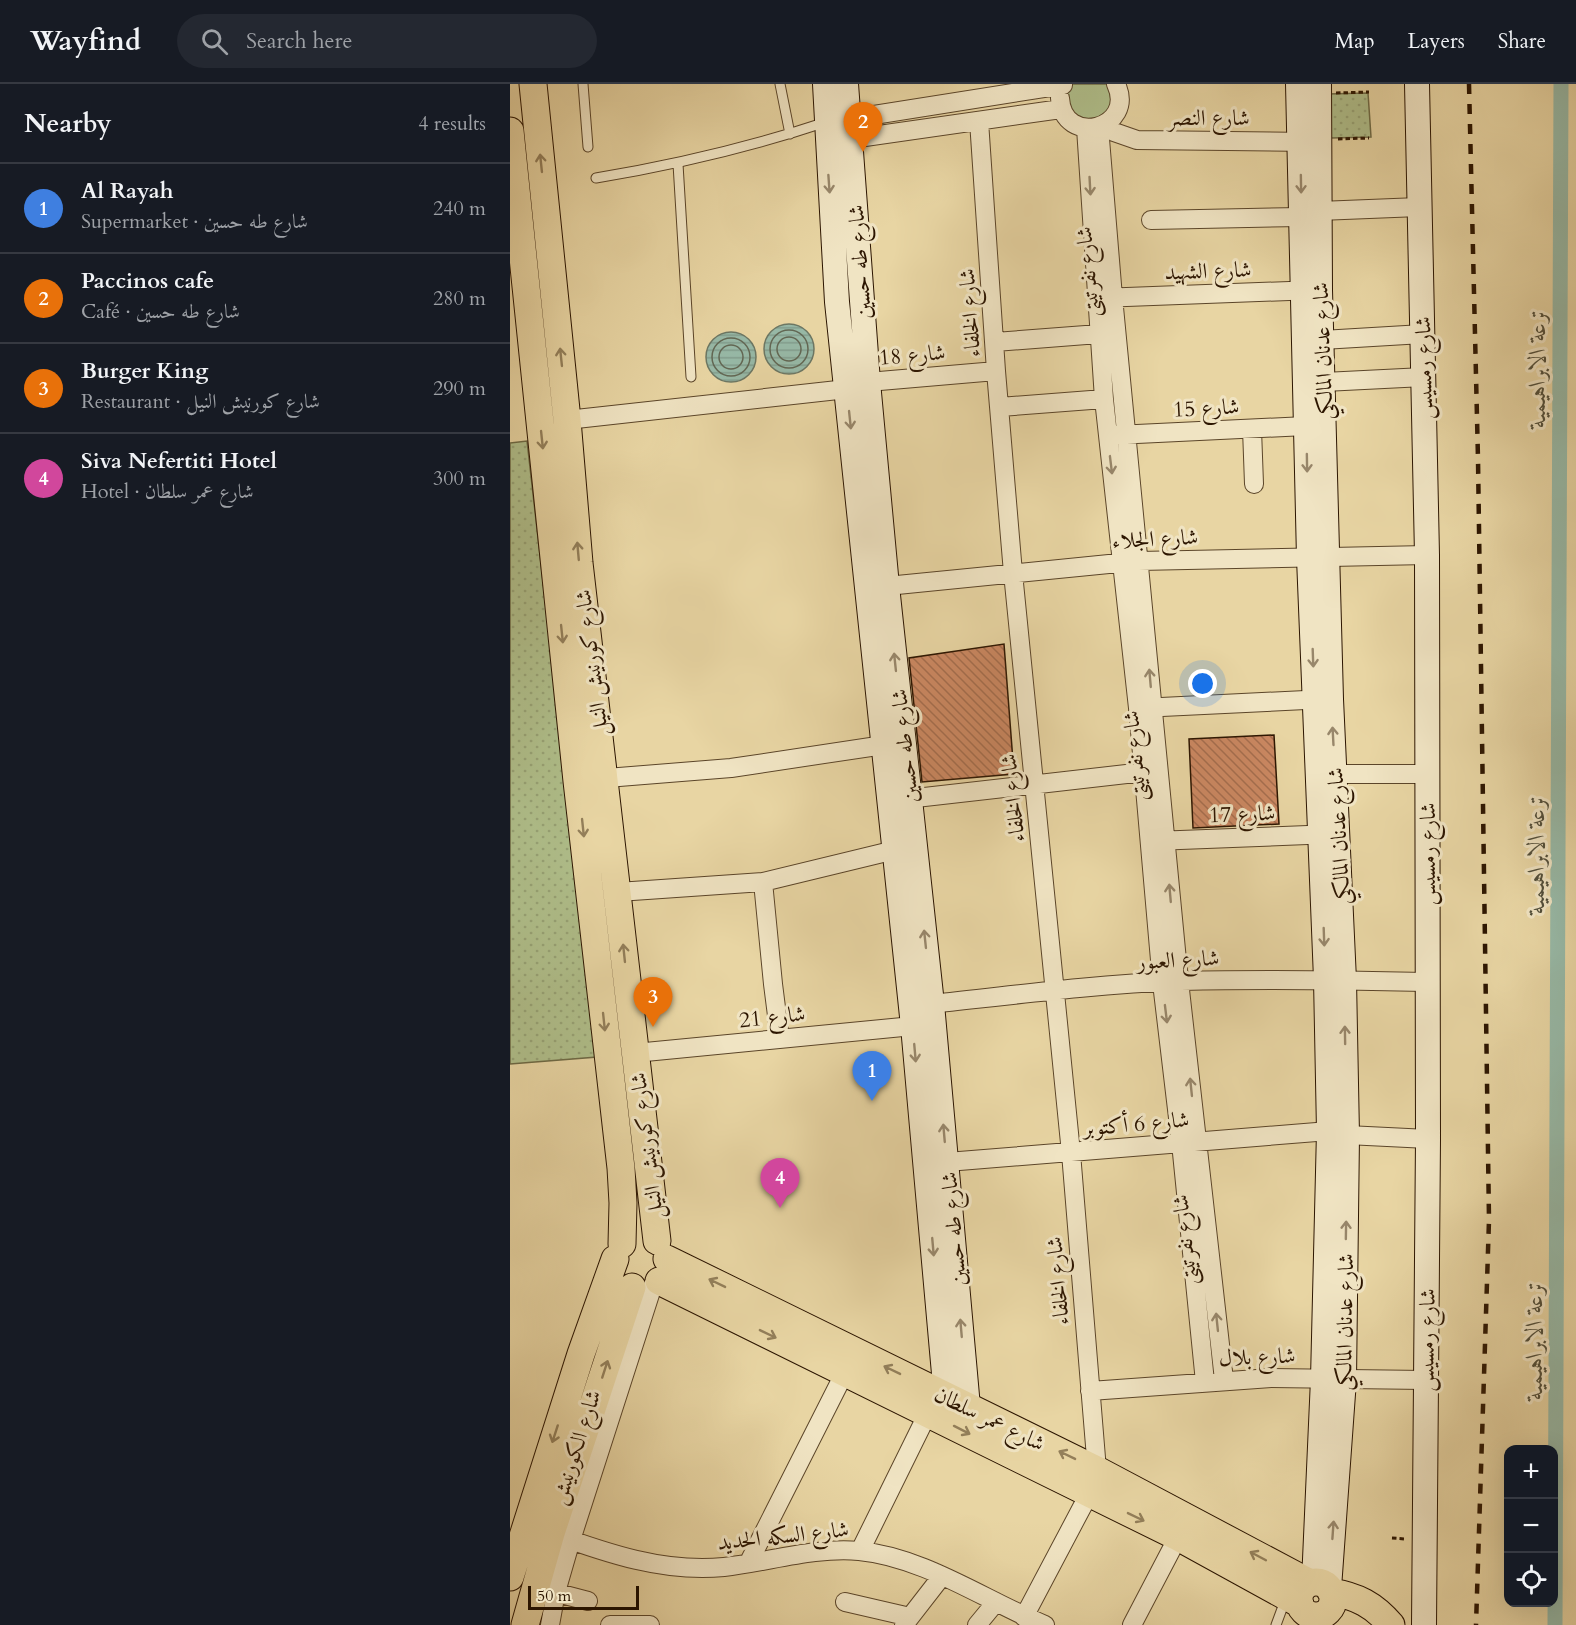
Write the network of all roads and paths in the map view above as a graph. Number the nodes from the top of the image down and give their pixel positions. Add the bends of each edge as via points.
1 (532, 84) edge
2 (584, 84) edge
3 (780, 84) edge
4 (825, 84) edge
5 (846, 84) edge
6 (1116, 84) edge
7 (1417, 84) edge
8 (1063, 85) edge
9 (1312, 87) edge
10 (1369, 92) dead end
11 (1061, 109) junction
12 (979, 121) junction
13 (1096, 127) junction
14 (510, 131) edge
15 (837, 131) junction
16 (790, 134) junction
17 (1369, 138) dead end
18 (1313, 141) junction
19 (588, 147) dead end
20 (678, 164) junction
21 (596, 178) dead end
22 (1419, 207) junction
23 (1310, 214) junction
24 (1151, 219) dead end
25 (1312, 290) junction
26 (1105, 297) junction
27 (1099, 334) junction
28 (1423, 334) junction
29 (1322, 340) junction
30 (995, 342) junction
31 (996, 371) junction
32 (691, 377) dead end
33 (1424, 377) junction
34 (1324, 382) junction
35 (857, 386) junction
36 (1104, 399) junction
37 (1000, 407) junction
38 (567, 420) junction
39 (1306, 426) junction
40 (1252, 429) junction
41 (1117, 435) junction
42 (1254, 484) dead end
43 (1427, 555) junction
44 (1318, 558) junction
45 (1131, 562) junction
46 (1013, 573) junction
47 (886, 586) junction
48 (1323, 700) junction
49 (1145, 708) junction
50 (884, 745) junction
51 (1144, 772) junction
52 (1326, 774) junction
53 (1428, 774) junction
54 (604, 778) junction
55 (577, 780) junction
56 (1035, 784) junction
57 (900, 800) junction
58 (1329, 834) junction
59 (1157, 841) junction
60 (895, 850) junction
61 (763, 882) junction
62 (618, 892) junction
63 (1335, 980) junction
64 (1170, 982) junction
65 (1426, 982) junction
66 (1054, 991) junction
67 (932, 1004) junction
68 (913, 1026) junction
69 (780, 1039) junction
70 (635, 1053) junction
71 (1338, 1133) junction
72 (1428, 1139) junction
73 (1189, 1143) junction
74 (1071, 1153) junction
75 (947, 1162) junction
76 (618, 1251) junction
77 (654, 1270) junction
78 (845, 1372) junction
79 (1333, 1379) junction
80 (1224, 1380) junction
81 (1425, 1380) junction
82 (1205, 1382) junction
83 (1090, 1391) junction
84 (950, 1392) junction
85 (1093, 1482) junction
86 (561, 1537) junction
87 (1178, 1537) junction
88 (860, 1551) junction
89 (749, 1562) junction
90 (942, 1576) junction
91 (510, 1577) edge
92 (546, 1590) junction
93 (1315, 1598) edge
94 (588, 1601) dead end
95 (845, 1602) dead end
96 (996, 1602) junction
97 (1024, 1617) junction
98 (907, 1621) edge
99 (534, 1624) edge
100 (609, 1625) edge
101 (644, 1625) edge
102 (977, 1625) edge
103 (1043, 1625) edge
104 (1132, 1625) edge
105 (1276, 1625) edge
106 (1391, 1625) edge
107 (1424, 1625) edge

38 -> 1 main road, شارع كورنيش النيل
2 - 19 lane
3 - 16 lane
4 - 15 main road, شارع طه حسين
5 - 15 main road, شارع طه حسين
6 - 13 street via 1119,94 1115,115
7 - 22 main road, شارع رمسيس
8 - 11 street
8 - 15 street
9 - 10 path
9 - 18 main road, شارع عدنان المالكي
11 - 12 street
11 - 13 street, شارع النصر via 1071,122
12 - 15 street
12 - 30 street, شارع الخلفاء
13 - 18 street, شارع النصر via 1143,141
13 - 26 street, شارع نفرتيتى
14 -> 55 main road, شارع كورنيش النيل
15 - 16 lane
15 - 35 main road, شارع طه حسين via 837,302
16 - 20 lane
17 - 18 path
18 - 23 main road, شارع عدنان المالكي
20 - 21 lane
20 - 32 lane
22 - 23 street
22 - 28 main road, شارع رمسيس
23 - 24 street
23 - 25 main road, شارع عدنان المالكي
25 - 26 street, شارع الشهيد
25 - 29 main road, شارع عدنان المالكي
25 - 39 main road, شارع عدنان المالكي
26 - 27 street, شارع نفرتيتى
26 - 41 street, شارع نفرتيتى
27 - 30 street
27 - 36 street, شارع نفرتيتى
28 - 29 street
28 - 33 main road, شارع رمسيس
29 - 34 main road, شارع عدنان المالكي
30 - 31 street, شارع الخلفاء
31 - 35 street, شارع 18
31 - 37 street, شارع الخلفاء
33 - 34 street
33 - 43 main road, شارع رمسيس
34 - 44 main road, شارع عدنان المالكي
35 - 38 street, شارع 18
35 - 47 main road, شارع طه حسين
35 -> 50 main road, شارع طه حسين
36 - 37 street
36 - 41 street, شارع نفرتيتى
37 - 46 street, شارع الخلفاء
54 -> 38 main road, شارع كورنيش النيل
39 - 40 street, شارع 15
39 -> 44 main road, شارع عدنان المالكي
40 - 41 street, شارع 15
40 - 42 street
41 - 45 street, شارع نفرتيتى
43 - 44 street, شارع الجلاء
43 - 53 main road, شارع رمسيس
44 - 45 street, شارع الجلاء
44 - 48 main road, شارع عدنان المالكي
45 - 46 street, شارع الجلاء
45 - 49 street, شارع نفرتيتى
46 - 47 street, شارع الجلاء
46 - 56 street, شارع الخلفاء
57 -> 47 main road, شارع طه حسين
48 - 49 street
48 - 52 main road, شارع عدنان المالكي
49 - 51 street, شارع نفرتيتى
49 - 59 street, شارع نفرتيتى
50 - 54 street via 731,768
50 - 57 main road, شارع طه حسين
51 - 56 street
51 - 59 street, شارع نفرتيتى
52 - 53 street
52 - 58 main road, شارع عدنان المالكي
53 - 65 main road, شارع رمسيس
54 - 55 street
54 - 62 main road, شارع كورنيش النيل
55 -> 76 main road, شارع كورنيش النيل via 621,1168 623,1203
56 - 57 street
56 - 66 street, شارع الخلفاء
57 - 60 main road, شارع طه حسين
67 -> 57 main road, شارع طه حسين
58 - 59 street, شارع 17
58 - 63 main road, شارع عدنان المالكي
59 - 64 street, شارع نفرتيتى
60 - 61 street
60 - 68 main road, شارع طه حسين
61 - 62 street
61 - 69 street
70 -> 62 main road, شارع كورنيش النيل
63 - 64 street, شارع العبور
63 - 65 street, شارع العبور
63 - 71 main road, شارع عدنان المالكي
64 - 66 street, شارع العبور
64 - 73 street, شارع نفرتيتى
65 - 72 main road, شارع رمسيس
66 - 67 street, شارع العبور
66 - 74 street, شارع الخلفاء
75 -> 67 main road, شارع طه حسين
68 - 69 street, شارع 21
68 -> 84 main road, شارع طه حسين
69 - 70 street, شارع 21
70 - 77 main road, شارع كورنيش النيل
71 - 72 street, شارع 6 أكتوبر
71 - 73 street, شارع 6 أكتوبر
71 - 79 main road, شارع عدنان المالكي
72 - 81 main road, شارع رمسيس
73 - 74 street, شارع 6 أكتوبر
80 -> 73 street, شارع نفرتيتى
73 - 82 street, شارع نفرتيتى
74 - 75 street, شارع 6 أكتوبر
74 - 83 street, شارع الخلفاء
84 -> 75 main road, شارع طه حسين
76 - 77 main road via 617,1273 621,1279
76 - 77 main road via 627,1240 651,1238
76 -> 91 main road, شارع كورنيش النيل
77 -> 78 main road, شارع عمر سلطان
84 -> 77 main road, شارع عمر سلطان
77 - 86 main road, شارع كورنيش النيل
78 - 84 main road, شارع عمر سلطان
78 - 89 street
79 - 80 street, شارع بلال
79 - 81 street, شارع بلال
79 - 93 main road, شارع عدنان المالكي
80 - 82 street, شارع بلال
81 - 107 main road, شارع رمسيس
82 - 83 street, شارع بلال
83 - 85 street, شارع الخلفاء
84 -> 85 main road, شارع عمر سلطان
85 -> 84 main road, شارع عمر سلطان
84 - 88 street
85 -> 87 main road, شارع عمر سلطان
93 -> 85 main road, شارع عمر سلطان
85 - 97 street
86 - 89 street, شارع السكه الحديد via 663,1565 724,1567
86 - 92 main road, شارع كورنيش النيل
87 - 93 main road, شارع عمر سلطان
87 - 104 street
88 - 89 street, شارع السكه الحديد
88 - 90 street, شارع السكه الحديد
90 - 96 street, شارع السكه الحديد
90 - 98 street
92 - 94 street
92 - 99 main road, شارع كورنيش النيل
93 - 105 lane
93 - 106 main road via 1348,1595 1366,1603
95 - 98 street
96 - 97 street, شارع السكه الحديد
96 - 102 street
97 - 103 street, شارع السكه الحديد
100 - 101 street

